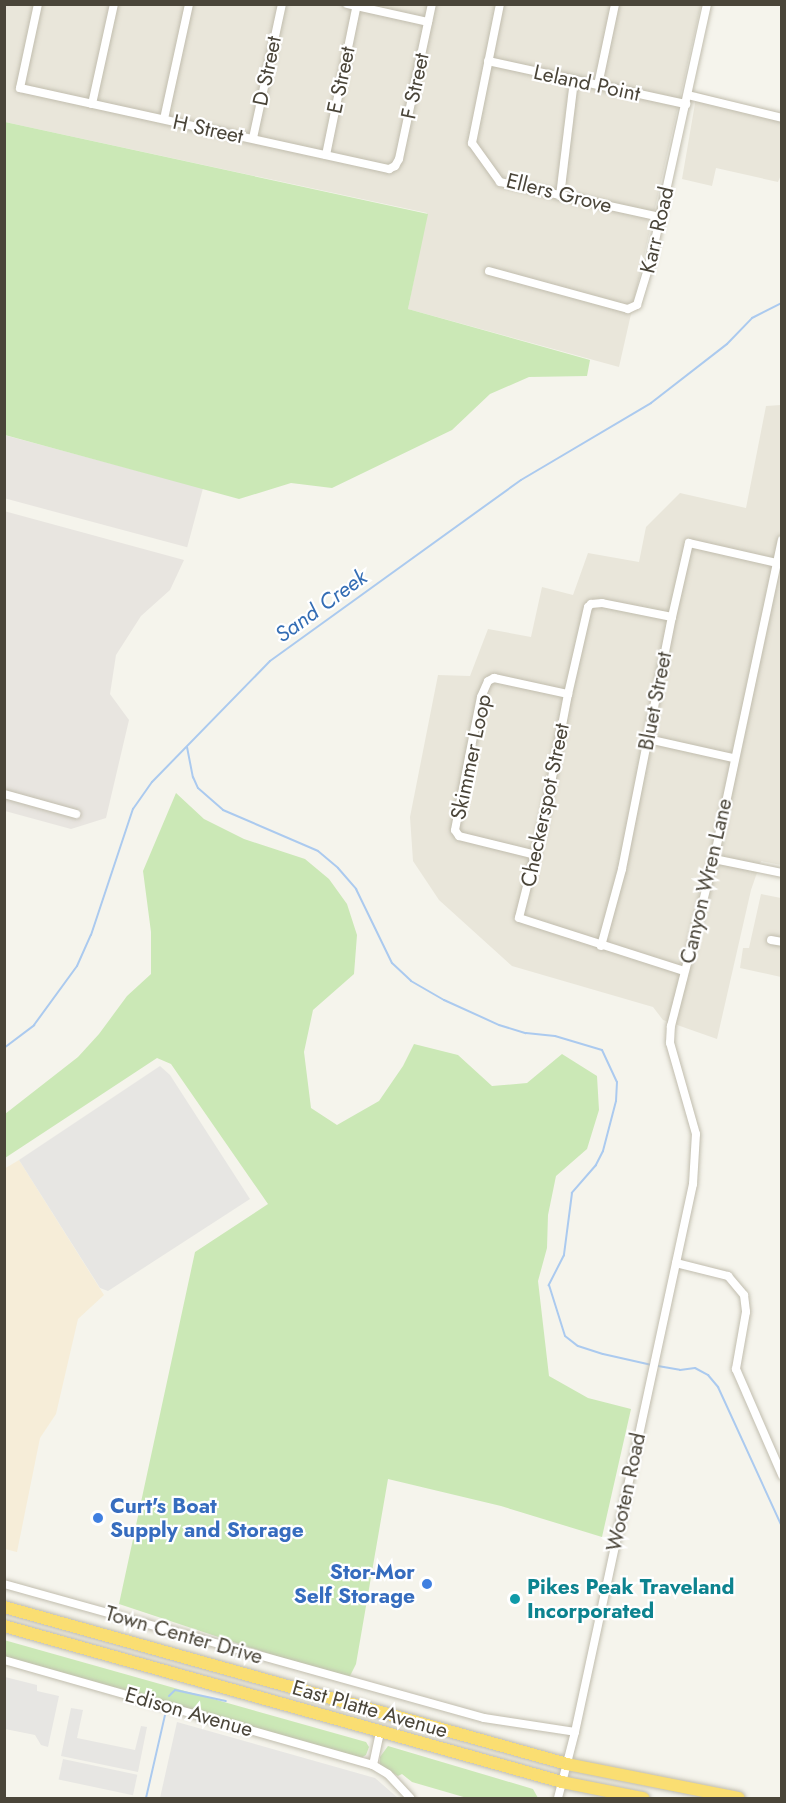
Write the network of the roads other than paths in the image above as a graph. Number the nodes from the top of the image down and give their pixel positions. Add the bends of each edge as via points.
1 (38, 4) edge
2 (114, 4) edge
3 (189, 4) edge
4 (282, 4) edge
5 (347, 4) edge
6 (432, 4) edge
7 (500, 4) edge
8 (615, 4) edge
9 (707, 4) edge
10 (357, 6) edge
11 (428, 22) junction
12 (488, 62) junction
13 (574, 80) junction
14 (598, 85) junction
15 (687, 99) junction
16 (92, 104) junction
17 (782, 118) edge
18 (164, 120) junction
19 (253, 138) junction
20 (326, 154) junction
21 (397, 169) joint
22 (560, 196) junction
23 (660, 217) junction
24 (489, 271) dead end
25 (782, 540) edge
26 (777, 563) junction
27 (672, 617) junction
28 (567, 694) junction
29 (648, 739) junction
30 (733, 758) junction
31 (4, 794) edge
32 (76, 814) dead end
33 (536, 855) junction
34 (714, 859) junction
35 (782, 873) edge
36 (771, 940) dead end
37 (782, 942) edge
38 (601, 946) junction
39 (684, 971) junction
40 (684, 1221) joint
41 (676, 1263) junction
42 (782, 1474) edge
43 (4, 1584) edge
44 (4, 1607) edge
45 (4, 1626) edge
46 (4, 1660) edge
47 (380, 1731) junction
48 (575, 1732) junction
49 (567, 1764) junction
50 (373, 1765) junction
51 (561, 1782) junction
52 (410, 1798) edge
53 (558, 1798) edge
54 (643, 1798) edge
55 (739, 1798) edge

1 - 16 street, H Street via 20,88
2 - 16 street
3 - 18 street
4 - 19 street, D Street
5 - 10 street
6 - 11 street, F Street
7 - 12 street, Ellers Grove
8 - 14 street
9 - 15 street, Karr Road
10 - 11 street
10 - 20 street, E Street
11 - 21 street, F Street
12 - 13 street, Leland Point
12 - 22 street, Ellers Grove via 472,143 500,182
13 - 14 street, Leland Point
13 - 22 street
14 - 15 street, Leland Point
15 - 17 street, Leland Point
15 - 23 street, Karr Road
16 - 18 street, H Street
18 - 19 street, H Street
19 - 20 street, H Street
20 - 21 street, H Street
22 - 23 street, Ellers Grove
23 - 24 street, Karr Road via 639,300 633,308
25 - 26 street, Canyon Wren Lane
26 - 27 street, Bluet Street via 689,543
26 - 30 street, Canyon Wren Lane
27 - 28 street, Checkerspot Street via 591,604
27 - 29 street, Bluet Street
28 - 33 street, Checkerspot Street
28 - 33 street, Skimmer Loop via 494,678 488,681 469,757 455,830 459,836
29 - 30 street
29 - 38 street, Bluet Street via 622,869
30 - 34 street, Canyon Wren Lane
31 - 32 street
33 - 38 street, Checkerspot Street via 519,918
34 - 35 street
34 - 39 street, Canyon Wren Lane
36 - 37 street
38 - 39 street, Checkerspot Street
39 - 40 street, Canyon Wren Lane via 670,1026 670,1043 696,1134 693,1184
40 - 41 street, Wooten Road
41 - 42 street via 728,1276 744,1295 746,1312 736,1369
41 - 48 street, Wooten Road
43 - 48 street, Town Center Drive via 484,1718
44 - 49 highway, East Platte Avenue
45 - 47 highway, East Platte Avenue
46 - 50 street, Edison Avenue
47 - 50 street
47 - 51 highway, East Platte Avenue
48 - 49 street, Wooten Road
49 - 51 street, Wooten Road
49 - 55 highway, East Platte Avenue
50 - 52 street, Edison Avenue via 388,1774
51 - 53 street, Wooten Road
51 - 54 highway, East Platte Avenue

